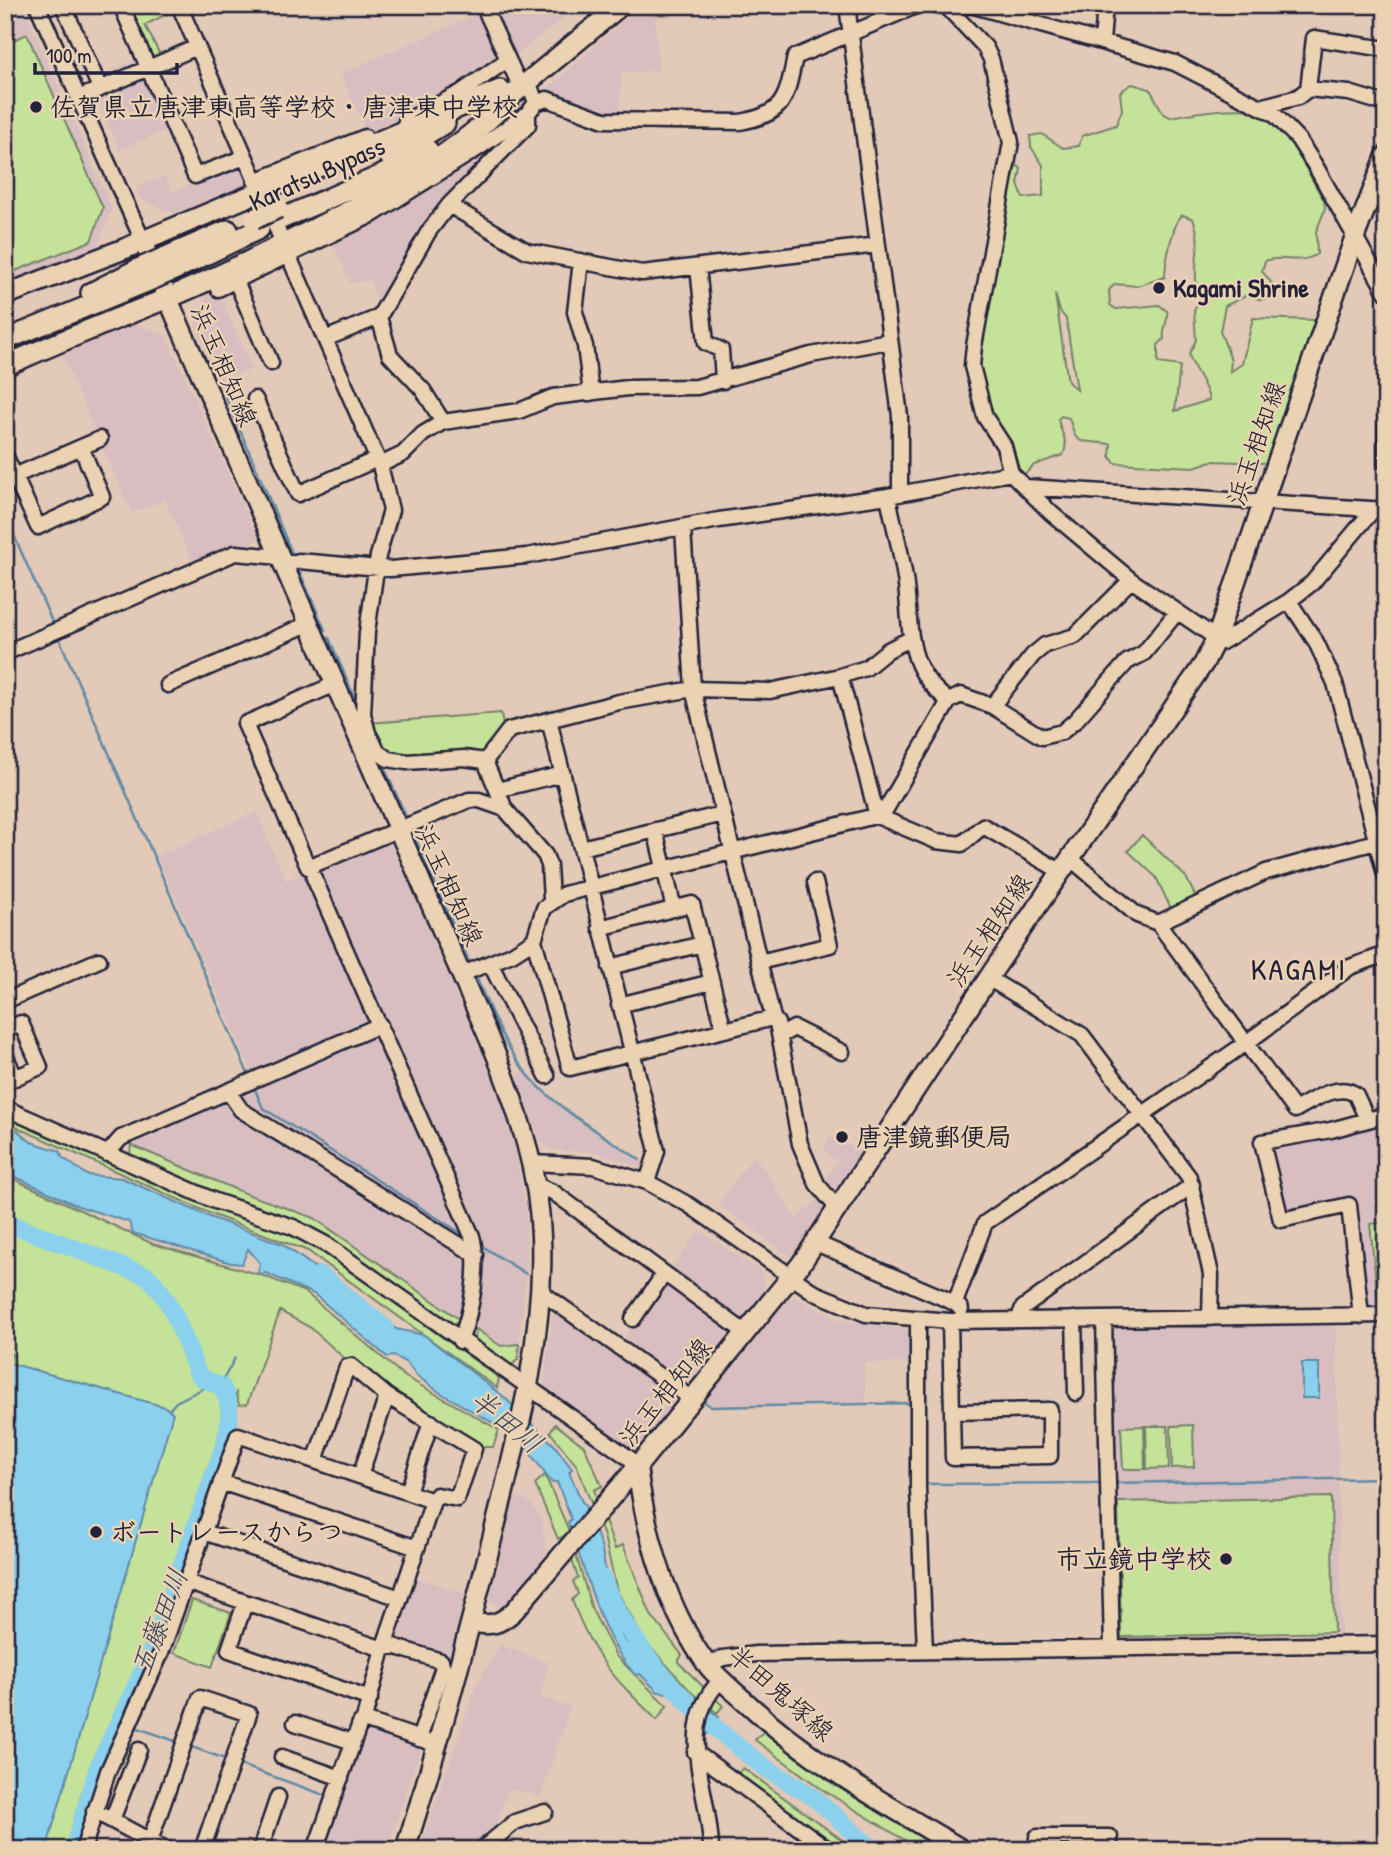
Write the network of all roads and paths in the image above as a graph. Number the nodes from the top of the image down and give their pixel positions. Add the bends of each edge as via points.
1 (37, 5) edge
2 (63, 5) edge
3 (121, 5) edge
4 (179, 5) edge
5 (483, 5) edge
6 (602, 5) edge
7 (621, 5) edge
8 (847, 5) edge
9 (918, 5) edge
10 (946, 5) edge
11 (971, 5) edge
12 (1105, 5) edge
13 (851, 34) junction
14 (1102, 42) junction
15 (197, 47) junction
16 (1386, 49) edge
17 (149, 68) junction
18 (512, 81) junction
19 (100, 88) junction
20 (1308, 89) junction
21 (79, 98) junction
22 (1386, 104) edge
23 (1259, 107) junction
24 (532, 108) junction
25 (245, 157) junction
26 (1384, 166) edge
27 (258, 186) junction
28 (449, 205) junction
29 (1354, 239) junction
30 (143, 241) junction
31 (878, 245) junction
32 (285, 250) junction
33 (581, 261) junction
34 (698, 267) junction
35 (236, 281) junction
36 (218, 289) dead end
37 (1386, 292) edge
38 (5, 295) edge
39 (167, 298) junction
40 (379, 317) junction
41 (5, 338) edge
42 (325, 340) junction
43 (889, 341) junction
44 (271, 363) dead end
45 (5, 366) edge
46 (723, 381) junction
47 (591, 393) junction
48 (1386, 397) edge
49 (255, 398) dead end
50 (443, 422) junction
51 (100, 439) dead end
52 (81, 447) junction
53 (5, 454) edge
54 (379, 462) junction
55 (1386, 463) edge
56 (1011, 473) junction
57 (10, 478) edge
58 (1026, 487) junction
59 (894, 494) junction
60 (1264, 503) junction
61 (1380, 510) edge
62 (683, 528) junction
63 (281, 561) junction
64 (376, 569) junction
65 (1130, 580) junction
66 (1289, 601) junction
67 (1177, 612) junction
68 (308, 624) junction
69 (910, 639) junction
70 (1216, 639) junction
71 (5, 653) edge
72 (840, 676) junction
73 (168, 685) dead end
74 (333, 685) junction
75 (693, 689) junction
76 (948, 701) junction
77 (992, 706) junction
78 (549, 720) junction
79 (485, 761) junction
80 (563, 774) junction
81 (497, 790) junction
82 (505, 809) junction
83 (723, 814) junction
84 (877, 816) junction
85 (396, 830) junction
86 (655, 830) junction
87 (1381, 840) edge
88 (581, 848) junction
89 (732, 851) junction
90 (1065, 864) junction
91 (664, 869) junction
92 (314, 878) dead end
93 (1386, 878) edge
94 (816, 882) dead end
95 (590, 888) junction
96 (551, 900) junction
97 (674, 909) junction
98 (1158, 923) junction
99 (600, 928) junction
100 (534, 940) junction
101 (702, 944) junction
102 (1386, 954) edge
103 (99, 960) dead end
104 (759, 962) junction
105 (490, 963) junction
106 (610, 967) junction
107 (460, 975) junction
108 (988, 978) junction
109 (712, 982) junction
110 (5, 1001) edge
111 (619, 1005) junction
112 (773, 1018) junction
113 (380, 1025) junction
114 (5, 1030) edge
115 (724, 1030) junction
116 (780, 1036) junction
117 (1246, 1043) junction
118 (842, 1052) dead end
119 (631, 1053) junction
120 (5, 1054) edge
121 (547, 1076) dead end
122 (10, 1080) edge
123 (228, 1091) junction
124 (5, 1108) edge
125 (1143, 1115) junction
126 (1386, 1115) edge
127 (1367, 1119) junction
128 (107, 1154) junction
129 (532, 1163) junction
130 (647, 1182) junction
131 (536, 1185) junction
132 (1192, 1185) junction
133 (838, 1209) junction
134 (816, 1242) junction
135 (474, 1245) junction
136 (664, 1274) junction
137 (791, 1278) junction
138 (541, 1292) junction
139 (955, 1303) junction
140 (1386, 1315) edge
141 (1361, 1316) junction
142 (1210, 1318) junction
143 (633, 1319) dead end
144 (1074, 1319) junction
145 (1104, 1319) junction
146 (1018, 1320) junction
147 (918, 1321) junction
148 (950, 1321) junction
149 (965, 1321) junction
150 (746, 1333) junction
151 (460, 1341) junction
152 (527, 1393) junction
153 (1076, 1393) dead end
154 (387, 1396) junction
155 (692, 1399) junction
156 (952, 1412) junction
157 (431, 1422) junction
158 (315, 1461) junction
159 (637, 1467) junction
160 (360, 1476) junction
161 (221, 1482) junction
162 (408, 1492) junction
163 (433, 1500) junction
164 (204, 1532) junction
165 (417, 1548) junction
166 (186, 1582) junction
167 (400, 1598) junction
168 (245, 1603) junction
169 (471, 1622) junction
170 (1386, 1644) edge
171 (1112, 1647) junction
172 (383, 1649) junction
173 (925, 1650) junction
174 (707, 1665) junction
175 (716, 1685) junction
176 (370, 1699) junction
177 (365, 1719) junction
178 (295, 1723) dead end
179 (419, 1739) junction
180 (353, 1742) junction
181 (438, 1745) junction
182 (139, 1750) dead end
183 (695, 1752) junction
184 (282, 1758) dead end
185 (341, 1778) junction
186 (278, 1797) dead end
187 (94, 1811) junction
188 (545, 1812) dead end
189 (112, 1820) junction
190 (150, 1841) junction
191 (83, 1850) edge
192 (167, 1850) edge
193 (202, 1850) edge
194 (260, 1850) edge
195 (315, 1850) edge
196 (405, 1850) edge
197 (481, 1850) edge
198 (711, 1850) edge
199 (829, 1850) edge
200 (963, 1850) edge
201 (1037, 1850) edge
202 (1110, 1850) edge

1 - 21 street
2 - 19 street
3 - 17 street
4 - 15 street
5 - 18 street
6 - 18 highway, Karatsu Bypass
7 - 18 highway, Karatsu Bypass
8 - 13 street
9 - 13 street
10 - 56 street via 985,47 1011,142 972,366 985,417 1004,446
11 - 14 street
12 - 14 street
13 - 24 street via 795,57 783,101 767,116 755,119 623,121 586,115 547,99
13 - 31 street
14 - 23 street via 1175,63
15 - 17 street
15 - 25 street
16 - 20 street via 1314,38
17 - 19 street
17 - 25 street via 195,176
18 - 24 street
18 - 27 highway
18 - 27 street via 460,93
18 - 32 highway via 485,125 399,184
18 - 41 highway, Karatsu Bypass, bridge via 475,123 415,158
19 - 21 street
20 - 22 street via 1349,93
20 - 23 street via 1298,97
21 - 30 street
23 - 29 street via 1274,114 1298,139
24 - 28 street via 527,125
24 - 32 street via 372,215
25 - 27 street
26 - 29 main road, 浜玉相知線
27 - 30 highway
27 - 32 street
28 - 33 street via 527,251
28 - 40 street
29 - 37 street
29 - 60 main road, 浜玉相知線
30 - 38 highway
30 - 39 main road, 浜玉相知線
31 - 34 street
31 - 43 street
32 - 35 street
32 - 39 highway
32 - 42 street
33 - 34 street via 642,273
33 - 47 street via 575,312
34 - 46 street via 706,343 721,350
35 - 36 street
35 - 44 street
39 - 45 highway
39 - 63 main road, 浜玉相知線
40 - 42 street
40 - 50 street via 390,355 423,390
42 - 54 street
43 - 46 street via 811,355
43 - 59 street via 900,416
46 - 47 street via 697,387
47 - 50 street via 553,397 519,411
48 - 55 street
49 - 54 street via 298,494
50 - 54 street via 403,454
51 - 52 street
52 - 57 street
52 - 57 street via 102,497 37,527
53 - 57 street
54 - 64 street via 391,510
56 - 58 street
56 - 59 street
58 - 60 street
58 - 65 street
59 - 62 street
59 - 69 street
60 - 61 street
60 - 70 main road, 浜玉相知線
61 - 66 street via 1312,583
62 - 64 street via 527,556
62 - 75 street
63 - 64 street
63 - 68 main road, 浜玉相知線
63 - 71 street via 235,552
64 - 79 street via 363,714 378,752 407,762
65 - 67 street
65 - 77 street via 1075,636 1045,645 1032,655
66 - 70 street via 1225,641
66 - 87 street via 1335,682
67 - 70 street
67 - 77 street via 1144,653 1127,662 1062,732 1042,737
68 - 73 street
68 - 74 main road, 浜玉相知線
69 - 72 street via 866,668
69 - 76 street via 931,688
70 - 90 main road, 浜玉相知線
72 - 75 street via 770,691
72 - 84 street
74 - 85 main road, 浜玉相知線
74 - 85 street via 245,724 308,867
75 - 78 street
75 - 83 street
76 - 77 street via 961,695
76 - 84 street via 883,814
78 - 79 street via 509,730
78 - 80 street
79 - 81 street
80 - 81 street
80 - 88 street
81 - 82 street
82 - 85 street via 469,800
82 - 96 street via 545,855
83 - 86 street
83 - 89 street
84 - 89 street
84 - 90 street via 936,841 962,845 983,826
85 - 107 main road, 浜玉相知線
86 - 88 street
86 - 91 street
87 - 93 street
87 - 98 street via 1266,872
88 - 95 street
89 - 91 street
89 - 104 street
90 - 98 street via 1137,915
90 - 108 main road, 浜玉相知線
91 - 95 street
91 - 97 street
92 - 113 street
94 - 104 street via 830,945
95 - 96 street
95 - 99 street
96 - 100 street
97 - 99 street
97 - 101 street via 692,904
98 - 117 street
99 - 106 street
100 - 105 street
100 - 119 street via 570,1068
101 - 106 street
101 - 109 street
102 - 117 street via 1350,967
103 - 110 street
104 - 112 street
105 - 107 street
105 - 121 street
106 - 111 street
107 - 129 main road, 浜玉相知線 via 519,1114
108 - 125 street via 1082,1035
108 - 133 main road, 浜玉相知線
109 - 111 street
109 - 115 street
111 - 119 street
112 - 115 street
112 - 116 street
113 - 123 street
113 - 135 street
114 - 122 street via 21,1023 40,1067
115 - 119 street
116 - 118 street via 794,1028
116 - 133 street via 800,1144 817,1184
117 - 125 street
117 - 127 street via 1295,1110 1345,1090 1356,1095
119 - 130 street via 657,1151
120 - 122 street
123 - 128 street via 121,1138
123 - 135 street via 241,1110
124 - 128 street
125 - 132 street
125 - 139 street via 985,1223
126 - 127 street
127 - 141 street via 1262,1142 1281,1220 1349,1205
128 - 151 street via 215,1201 293,1227 327,1245
129 - 130 street via 593,1166
129 - 131 main road, 浜玉相知線
130 - 137 street via 689,1205
131 - 136 street via 553,1192
131 - 138 main road, 浜玉相知線
132 - 142 street via 1210,1274
132 - 146 street via 1023,1308
133 - 134 main road, 浜玉相知線
134 - 137 main road, 浜玉相知線
134 - 139 street
135 - 151 street via 467,1325
136 - 143 street
136 - 150 street
137 - 147 street via 841,1306
137 - 150 main road, 浜玉相知線
138 - 152 main road, 浜玉相知線
138 - 155 street
139 - 149 street
140 - 141 street
141 - 142 street
142 - 145 street
144 - 145 street
144 - 146 street
144 - 153 street
145 - 171 street
146 - 149 street
147 - 148 street
147 - 173 street via 918,1488
148 - 149 street
148 - 156 street
150 - 155 main road, 浜玉相知線
151 - 152 street
152 - 159 street
152 - 169 main road, 浜玉相知線
154 - 157 street
154 - 158 street via 347,1367
154 - 160 street
155 - 159 main road, 浜玉相知線
156 - 156 street via 953,1458 1050,1456 1049,1410
157 - 162 street
157 - 163 street via 474,1449 457,1499 437,1495
158 - 160 street
158 - 161 street via 237,1435
159 - 169 main road, 浜玉相知線 via 507,1618 484,1626
159 - 174 main road, 半田鬼塚線 via 647,1525 676,1612
160 - 162 street
161 - 164 street
161 - 165 street
162 - 163 street
163 - 165 street
164 - 166 street
164 - 167 street
165 - 167 street
166 - 168 street
166 - 187 street
167 - 172 street
168 - 172 street
168 - 176 street via 229,1650
169 - 181 main road, 浜玉相知線
170 - 171 street
171 - 173 street
172 - 176 street
172 - 179 street via 393,1646 441,1661 443,1667
173 - 174 street via 756,1654
174 - 175 main road, 半田鬼塚線
175 - 183 street via 696,1733
175 - 200 main road, 半田鬼塚線 via 845,1781
176 - 177 street
177 - 179 street
177 - 180 street
178 - 180 street
179 - 181 street
180 - 185 street
181 - 196 main road, 浜玉相知線
182 - 189 street
183 - 198 street
183 - 199 street
184 - 185 street
185 - 195 street
186 - 194 street
187 - 189 street
187 - 191 street
188 - 197 street via 515,1822
189 - 190 street
190 - 192 street
190 - 193 street via 200,1698 249,1714
201 - 202 street via 1037,1837 1110,1837

